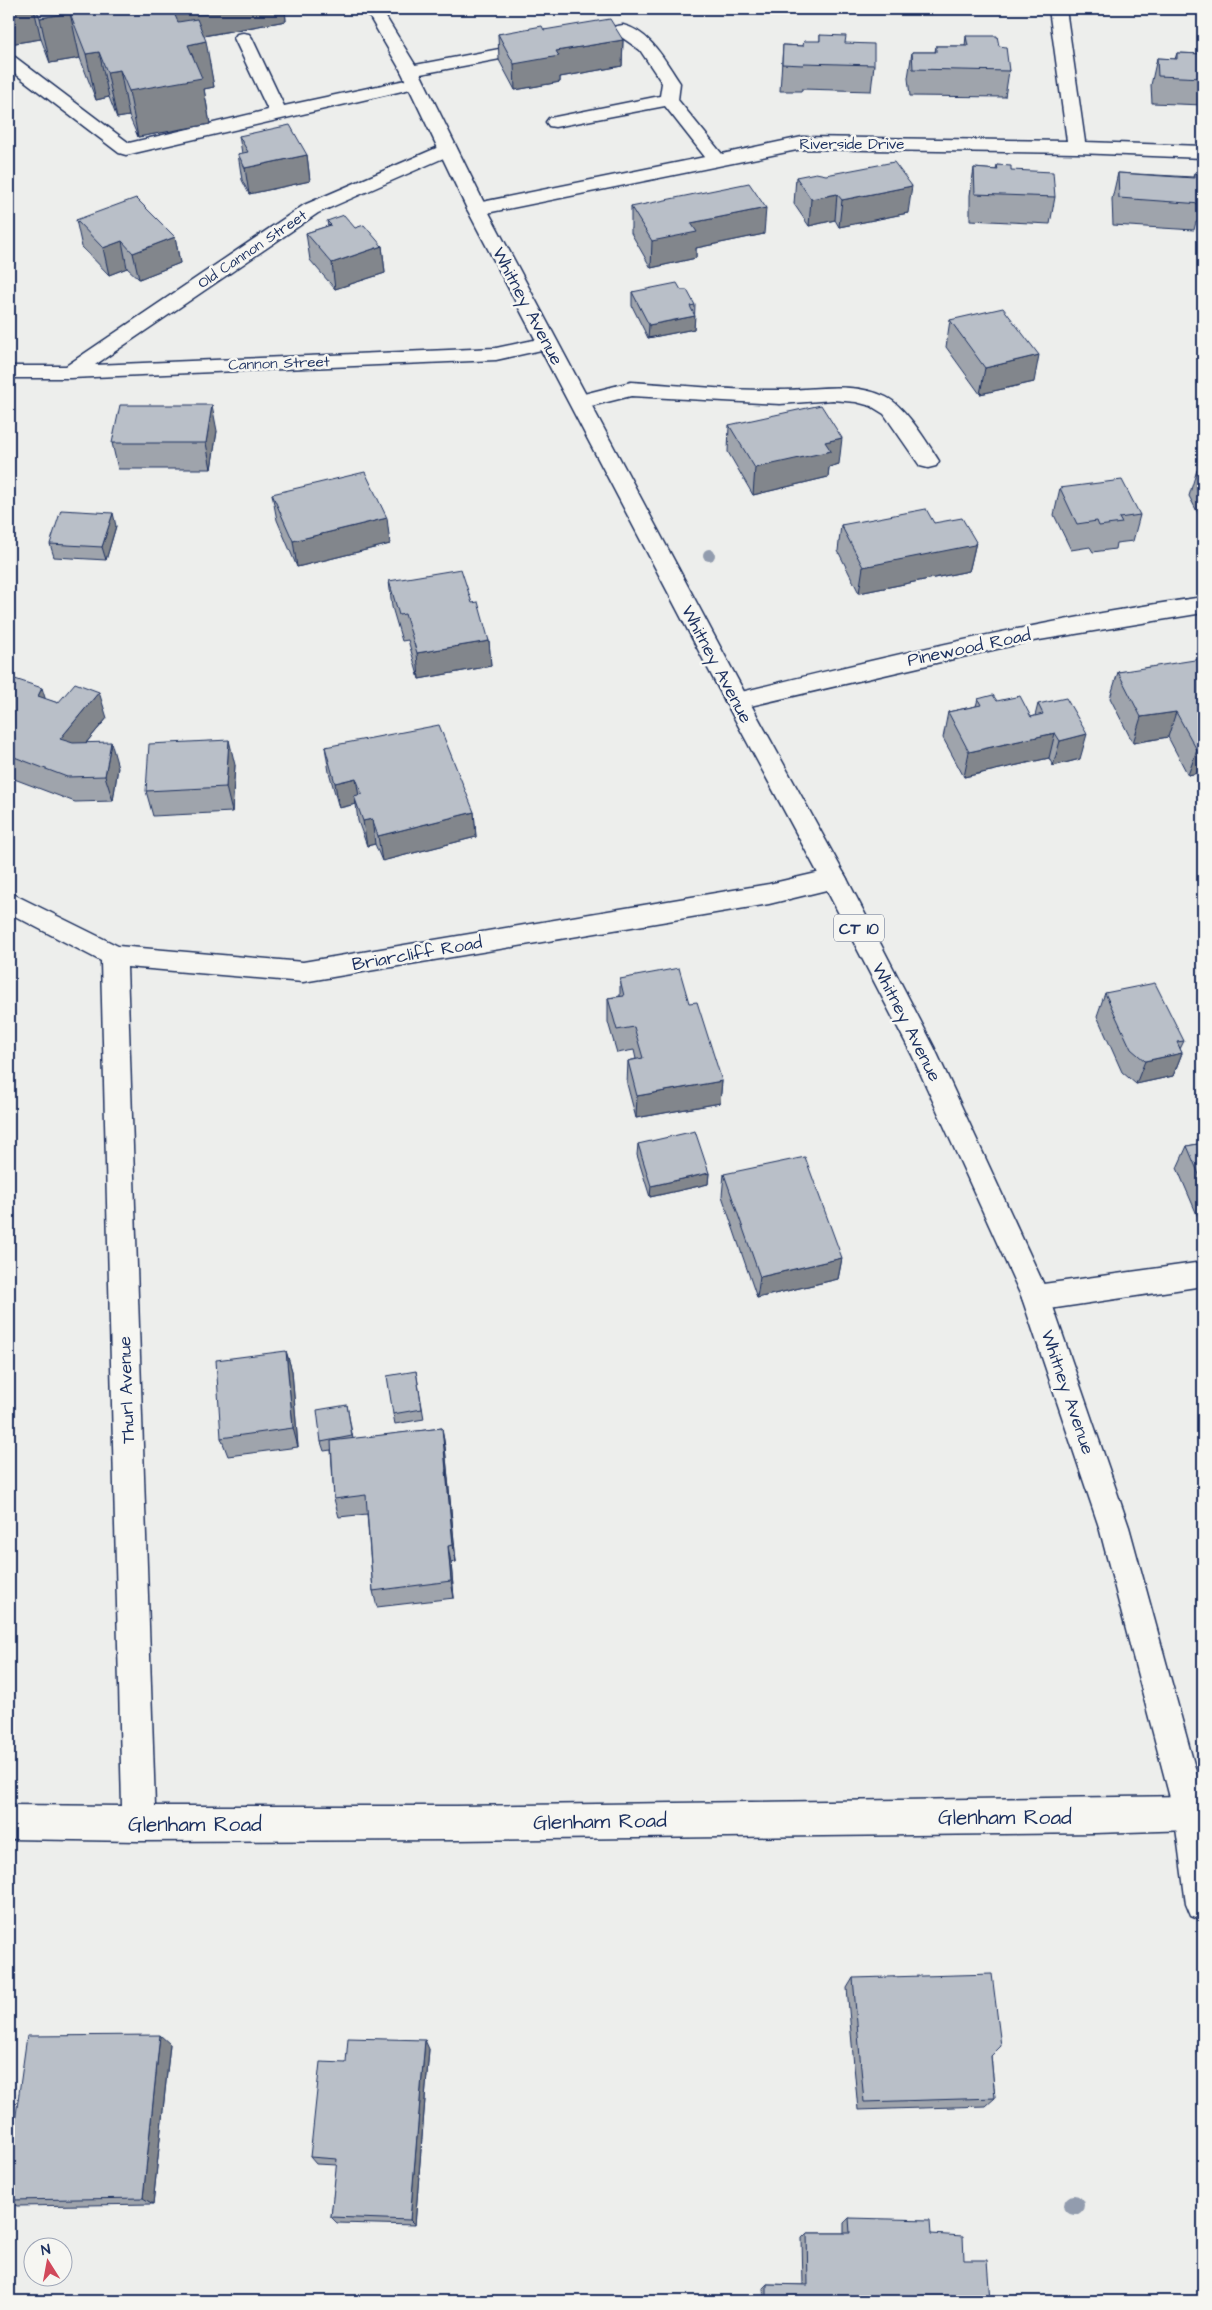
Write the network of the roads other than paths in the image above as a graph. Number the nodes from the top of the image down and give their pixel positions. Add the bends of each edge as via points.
1 (373, 9) edge
2 (1057, 9) edge
3 (243, 38) dead end
4 (9, 61) edge
5 (412, 77) junction
6 (669, 100) junction
7 (278, 113) junction
8 (555, 122) dead end
9 (1077, 147) junction
10 (448, 149) junction
11 (1203, 152) edge
12 (717, 160) junction
13 (477, 209) junction
14 (548, 343) junction
15 (9, 372) edge
16 (70, 372) junction
17 (579, 402) junction
18 (928, 461) dead end
19 (1203, 605) edge
20 (737, 701) junction
21 (834, 879) junction
22 (9, 902) edge
23 (114, 956) junction
24 (1203, 1274) edge
25 (1036, 1298) junction
26 (1191, 1813) junction
27 (9, 1822) edge
28 (139, 1824) junction
29 (1203, 1904) edge

1 - 5 street, Whitney Avenue / CT 10
2 - 9 street
3 - 7 street
4 - 7 street via 126,149
5 - 6 street via 623,30 646,46 671,83
5 - 7 street
5 - 10 street, Whitney Avenue / CT 10
6 - 8 street
6 - 12 street
9 - 11 street, Riverside Drive
9 - 12 street, Riverside Drive via 802,143
10 - 13 street, Whitney Avenue / CT 10
10 - 16 street, Old Cannon Street via 311,209
12 - 13 street, Riverside Drive
13 - 14 street, Whitney Avenue / CT 10
14 - 16 street, Cannon Street via 496,354
14 - 17 street, Whitney Avenue / CT 10
15 - 16 street, Cannon Street
17 - 18 street via 631,389 780,397 833,393 856,396 878,401 891,409
17 - 20 street, Whitney Avenue / CT 10
19 - 20 street, Pinewood Road via 1146,612 962,646
20 - 21 street, Whitney Avenue / CT 10
21 - 23 street, Briarcliff Road via 768,894 303,972
21 - 25 street, Whitney Avenue / CT 10 via 925,1055
22 - 23 street, Briarcliff Road
23 - 28 street, Thurl Avenue
24 - 25 street
25 - 26 street, Whitney Avenue / CT 10 via 1114,1527
26 - 28 street, Glenham Road
26 - 29 street, Whitney Avenue / CT 10
27 - 28 street, Glenham Road

